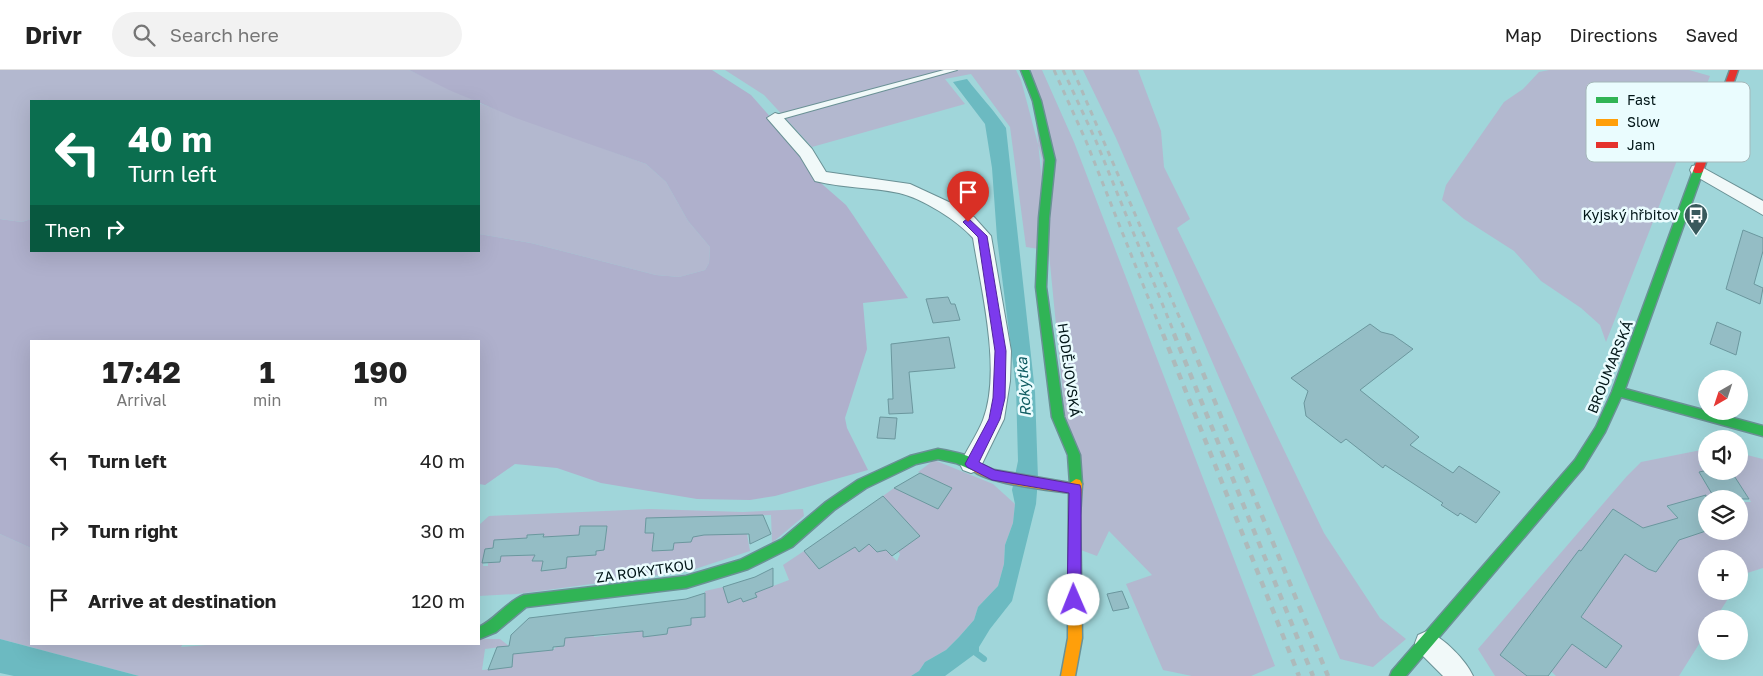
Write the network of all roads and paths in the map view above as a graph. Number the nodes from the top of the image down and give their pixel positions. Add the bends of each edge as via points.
1 (953, 70) edge
2 (1025, 70) edge
3 (1734, 70) edge
4 (1730, 82) edge
5 (775, 118) joint
6 (1701, 162) edge
7 (1698, 170) junction
8 (1763, 209) edge
9 (1618, 392) junction
10 (1763, 431) edge
11 (971, 464) junction
12 (1075, 489) junction
13 (480, 633) edge
14 (1427, 643) junction
15 (1068, 676) edge
16 (1396, 676) edge
17 (1460, 676) edge

1 - 5 lane
2 - 12 street, HODĚJOVSKÁ via 1037,101 1050,160 1041,287 1058,417 1074,455
3 - 4 street, BROUMARSKÁ
5 - 11 street via 821,177 904,188 945,207 982,236 1001,351 1000,381 994,419
6 - 7 street, BROUMARSKÁ
7 - 8 street
7 - 9 street, BROUMARSKÁ
9 - 10 street
9 - 14 street, BROUMARSKÁ via 1579,464
11 - 12 street, ZA ROKYTKOU via 1007,478
11 - 13 street, ZA ROKYTKOU via 938,454 914,460 862,484 787,543 743,565 686,582 524,601 512,608 494,627
12 - 15 street, HODĚJOVSKÁ via 1075,638
14 - 16 street, BROUMARSKÁ
14 - 17 street

